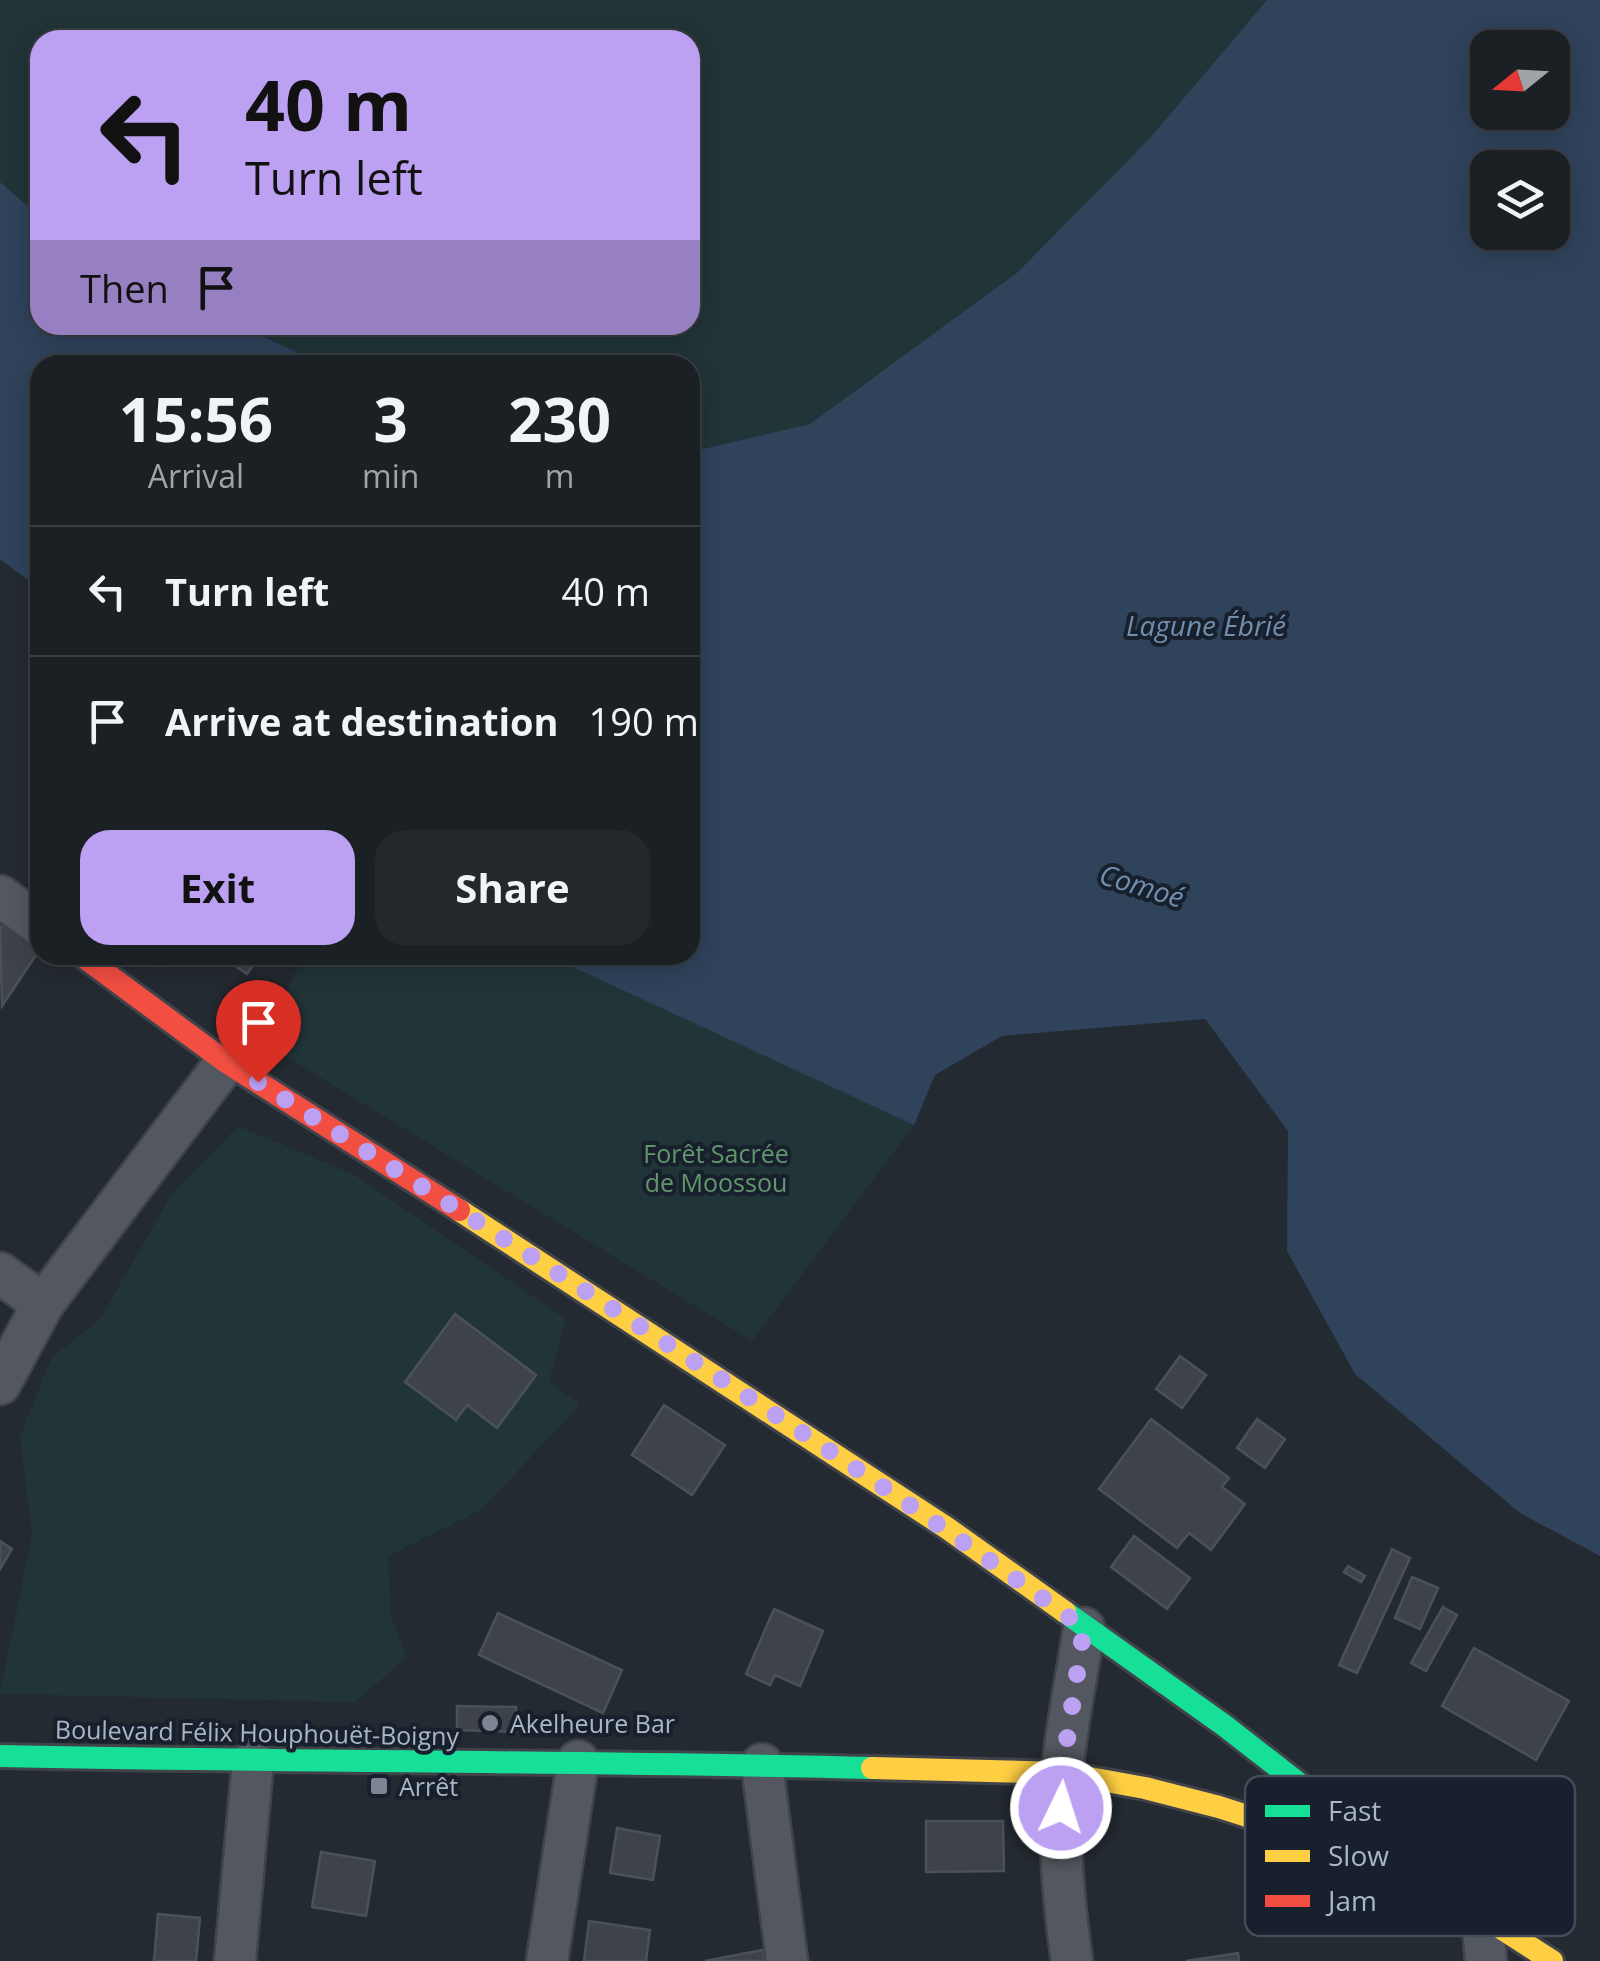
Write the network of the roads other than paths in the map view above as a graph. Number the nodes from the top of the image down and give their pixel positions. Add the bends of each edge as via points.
1 (0, 896) edge
2 (30, 918) edge
3 (94, 965) edge
4 (226, 1062) junction
5 (0, 1273) edge
6 (43, 1304) junction
7 (0, 1384) edge
8 (1084, 1628) junction
9 (0, 1756) edge
10 (253, 1761) junction
11 (578, 1761) junction
12 (762, 1764) junction
13 (1062, 1773) junction
14 (1290, 1776) edge
15 (1245, 1815) edge
16 (1484, 1936) edge
17 (1516, 1936) edge
18 (236, 1961) edge
19 (548, 1961) edge
20 (787, 1961) edge
21 (1072, 1961) edge
22 (1486, 1961) edge
23 (1552, 1961) edge

1 - 2 street
3 - 4 street
4 - 6 street
4 - 8 street via 947,1528
5 - 6 street
6 - 7 street
8 - 13 street
8 - 14 street
9 - 10 street, Boulevard Félix Houphouët-Boigny
10 - 11 street, Boulevard Félix Houphouët-Boigny
10 - 18 street
11 - 12 street, Boulevard Félix Houphouët-Boigny
11 - 19 street
12 - 13 street, Boulevard Félix Houphouët-Boigny
12 - 20 street
13 - 15 street, Boulevard Félix Houphouët-Boigny
13 - 21 street via 1060,1844
16 - 22 street
17 - 23 street, Boulevard Félix Houphouët-Boigny

